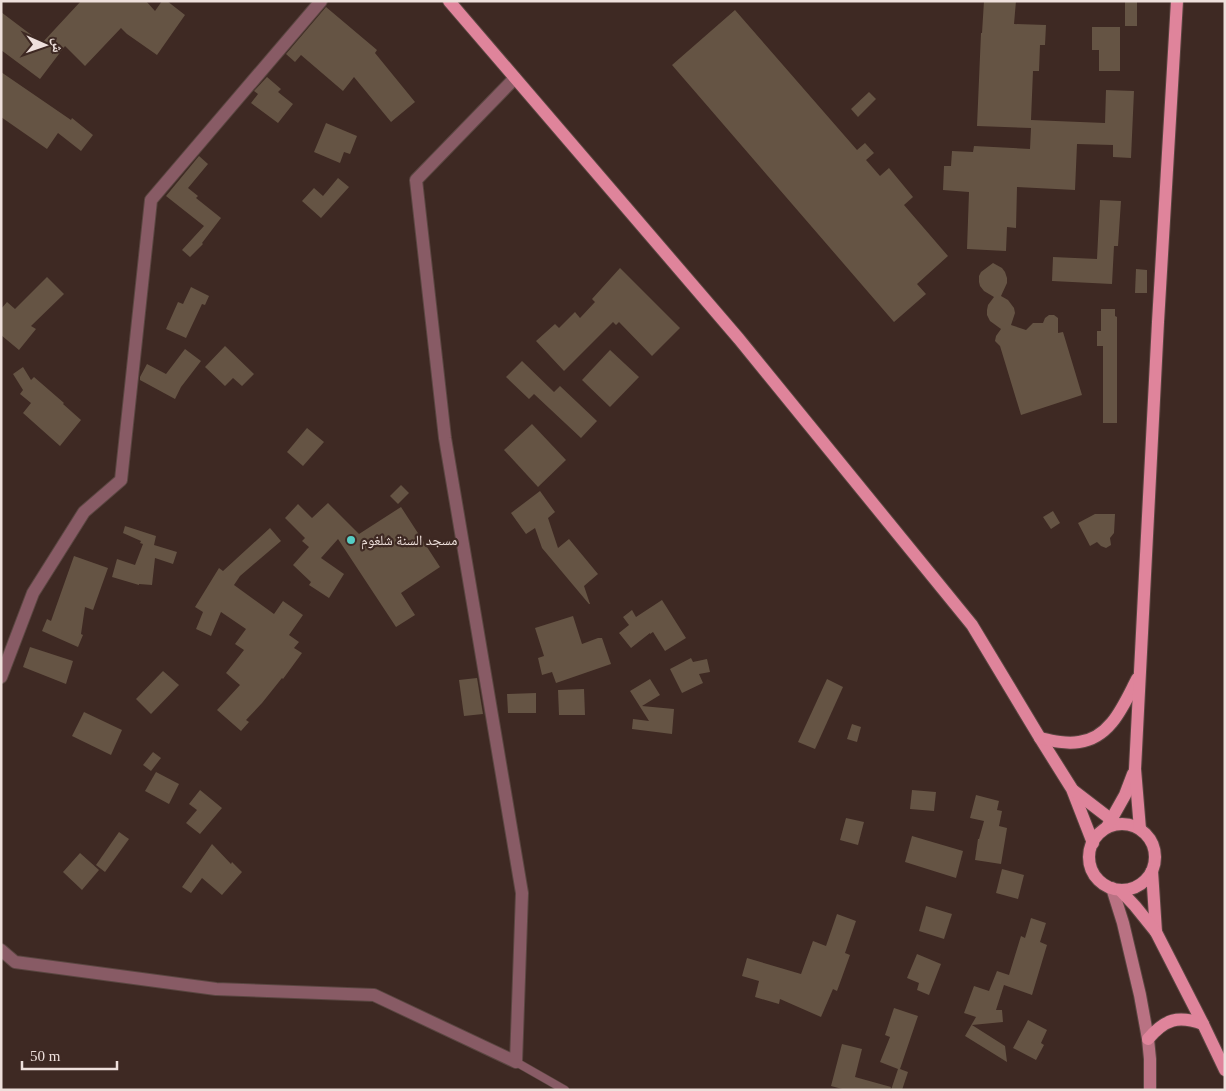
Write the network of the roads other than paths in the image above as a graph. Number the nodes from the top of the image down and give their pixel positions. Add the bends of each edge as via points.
1 (321, 1) edge
2 (449, 1) edge
3 (1177, 1) edge
4 (515, 78) junction
5 (1140, 674) junction
6 (1, 677) edge
7 (1040, 738) junction
8 (1135, 770) junction
9 (1072, 789) junction
10 (1112, 824) junction
11 (1140, 829) junction
12 (1092, 843) junction
13 (1152, 871) junction
14 (1116, 889) junction
15 (1156, 932) junction
16 (1, 950) edge
17 (1203, 1024) junction
18 (1148, 1039) junction
19 (516, 1062) junction
20 (1225, 1070) edge
21 (564, 1090) edge
22 (1150, 1090) edge

1 - 6 street via 151,200 121,480 84,512 33,593
2 - 4 main road
3 - 5 main road
4 - 7 main road via 739,339 972,625
4 - 19 street via 416,180 444,438 522,893
5 - 7 main road via 1116,719 1091,740 1078,743
5 - 8 main road
7 - 9 main road
8 - 10 main road
8 - 11 main road
9 - 10 main road
9 - 12 main road
10 - 11 main road
10 - 12 main road
11 - 13 main road via 1154,848
12 - 14 main road via 1089,858 1094,874 1105,885
13 - 14 main road via 1135,888
13 - 15 main road
14 - 15 main road
14 - 18 main road
15 - 17 main road
16 - 19 street via 15,962 216,989 374,995
17 - 18 main road via 1179,1019 1156,1029
17 - 20 main road
18 - 22 main road
19 - 21 lane

